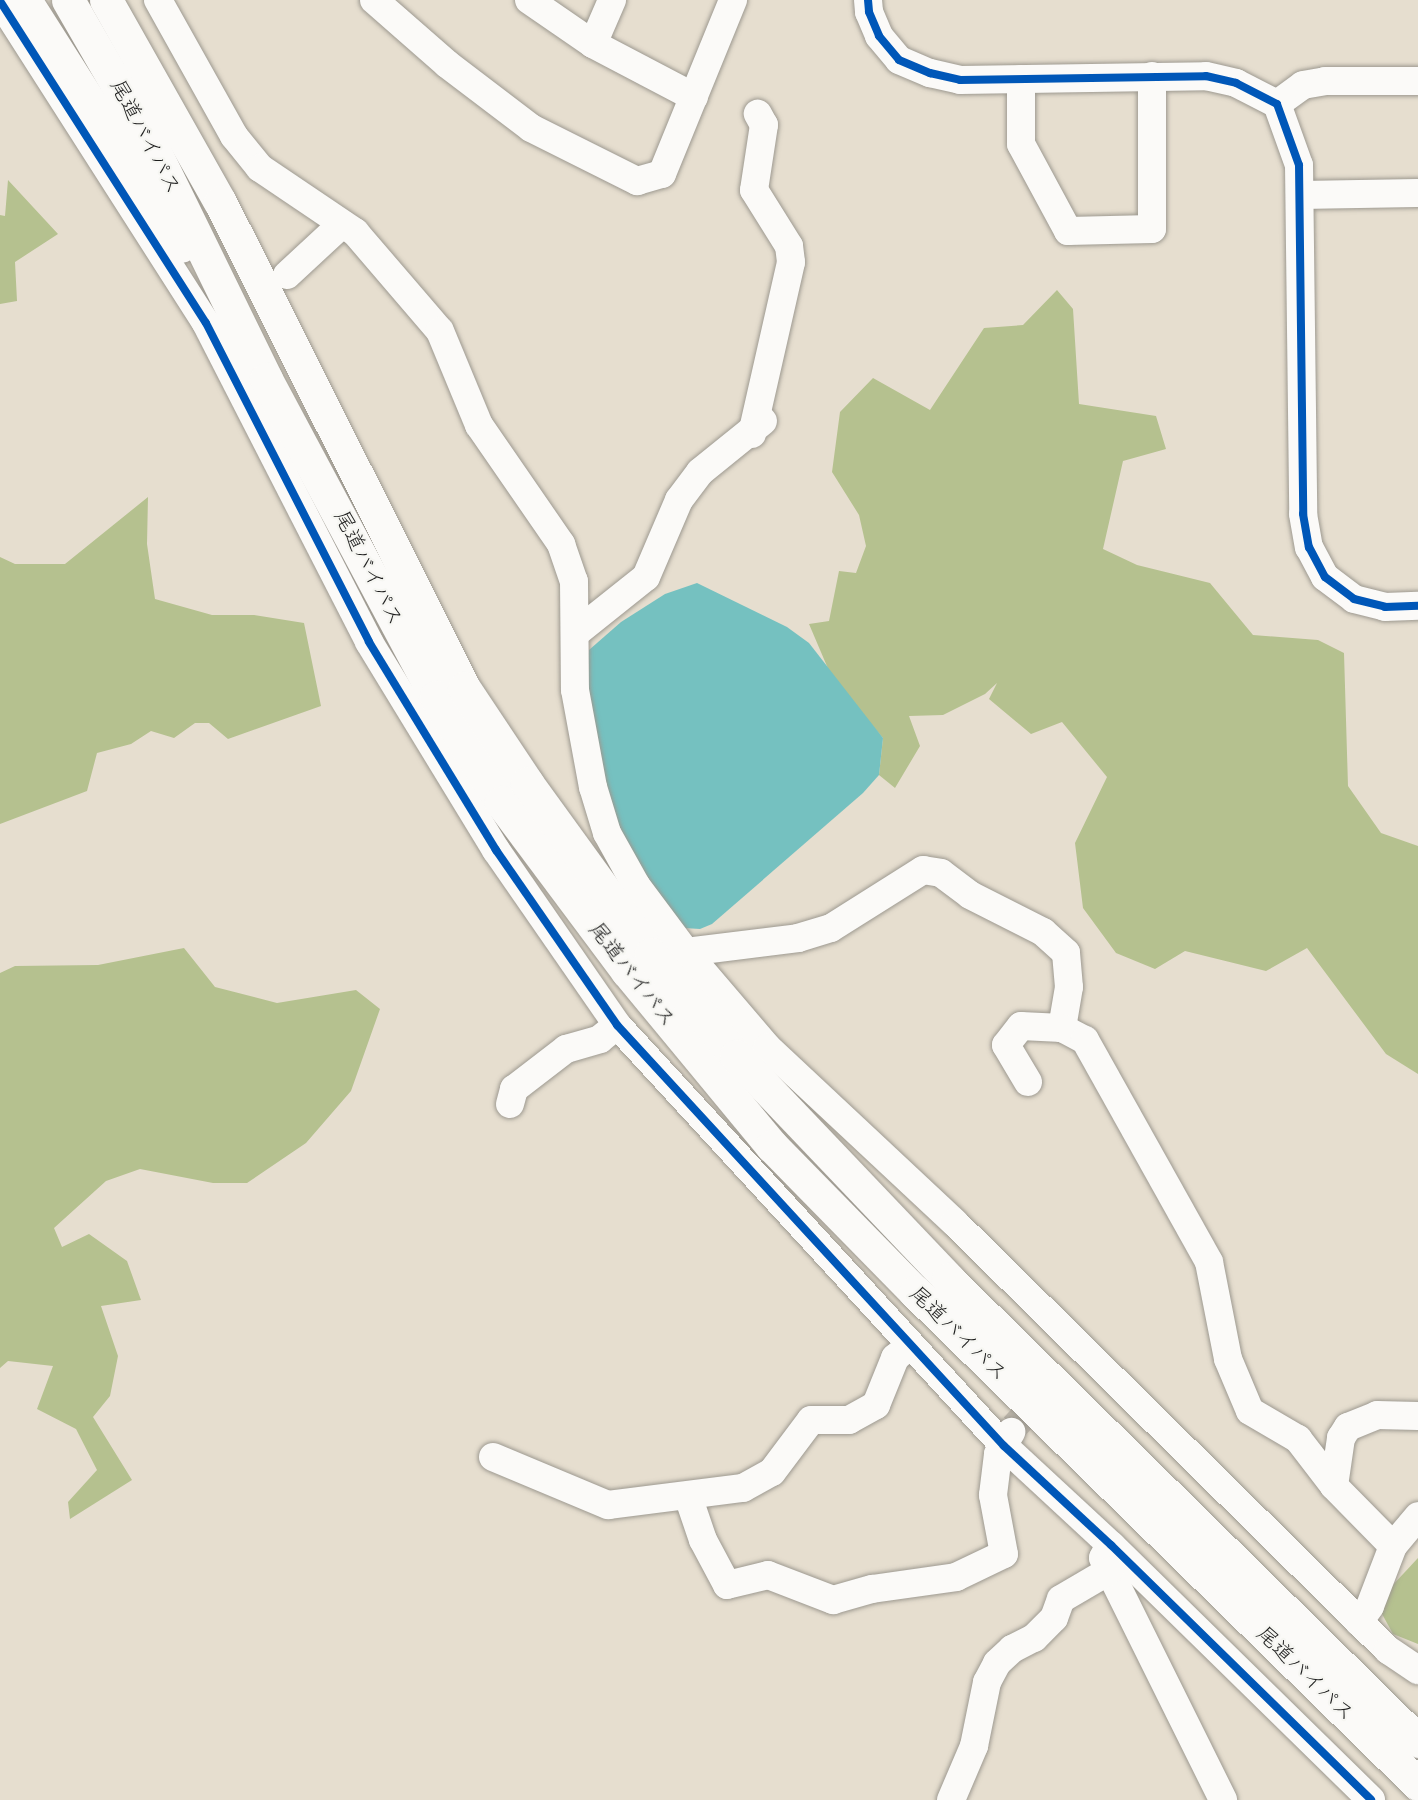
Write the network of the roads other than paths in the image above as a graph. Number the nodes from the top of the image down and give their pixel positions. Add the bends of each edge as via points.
1 (25, 0) edge
2 (68, 0) edge
3 (106, 0) edge
4 (122, 0) edge
5 (158, 0) edge
6 (374, 0) edge
7 (530, 0) edge
8 (612, 0) edge
9 (733, 0) edge
10 (868, 0) edge
11 (0, 1) edge
12 (593, 44) junction
13 (1152, 76) junction
14 (1021, 79) junction
15 (1418, 81) edge
16 (694, 97) junction
17 (1277, 104) junction
18 (758, 114) dead end
19 (1418, 193) edge
20 (1300, 195) junction
21 (220, 202) junction
22 (342, 224) junction
23 (287, 275) dead end
24 (266, 379) junction
25 (1418, 606) edge
26 (577, 632) junction
27 (686, 952) junction
28 (617, 1025) junction
29 (1062, 1028) junction
30 (1028, 1082) dead end
31 (510, 1104) dead end
32 (910, 1345) junction
33 (1418, 1416) edge
34 (1009, 1436) junction
35 (493, 1457) dead end
36 (1334, 1486) junction
37 (688, 1496) junction
38 (1418, 1516) edge
39 (1393, 1546) junction
40 (1110, 1558) junction
41 (1359, 1622) junction
42 (1418, 1670) edge
43 (1418, 1741) edge
44 (1418, 1784) edge
45 (951, 1800) edge
46 (1222, 1800) edge
47 (1371, 1800) edge

1 - 24 highway
2 - 24 highway, 尾道バイパス via 151,144
3 - 21 highway, 尾道バイパス
4 - 21 highway
5 - 22 street via 234,136 260,168
6 - 16 street via 447,64 531,128 637,181 662,174
7 - 12 street
8 - 12 street
9 - 16 street
10 - 14 street via 879,36 899,60 960,80
11 - 28 street via 206,323 369,642 496,850
12 - 16 street
13 - 14 street
13 - 14 street via 1152,229 1068,231 1021,144
13 - 17 street via 1206,76 1236,83
15 - 17 street via 1324,81 1302,85
17 - 20 street via 1299,165
18 - 26 street via 764,125 754,190 789,246 791,262 760,425 700,472 679,500 646,577
19 - 20 street
20 - 25 street via 1303,514 1309,547 1325,577 1354,599 1385,607
21 - 43 highway, 尾道バイパス via 464,688 527,783 651,954 736,1056 948,1279
22 - 23 street
22 - 26 street via 355,232 440,332 479,425 561,544 574,581
24 - 44 highway, 尾道バイパス via 436,697 501,802 693,1055 772,1146 915,1292
26 - 27 street via 575,690 593,787 607,833 636,885
27 - 29 street via 798,938 831,928 923,870 940,873 970,895 1043,932 1066,953 1069,987
27 - 41 street via 767,1047 1078,1359
28 - 31 street via 600,1039 566,1049 514,1089
28 - 32 street
29 - 30 street via 1021,1026 1005,1045
29 - 36 street via 1085,1040 1209,1262 1228,1359 1250,1411 1298,1438
32 - 34 street
32 - 37 street via 895,1358 876,1404 849,1420 811,1420 772,1472 743,1488
33 - 36 street via 1377,1415 1348,1427 1341,1438
34 - 37 street via 998,1454 993,1495 1004,1554 956,1577 872,1589 833,1600 768,1575 727,1585 703,1540
34 - 40 street
35 - 37 street via 608,1505
36 - 39 street
38 - 39 street
39 - 41 street via 1370,1606
40 - 45 street via 1061,1599 1054,1618 1034,1638 1012,1649 997,1663 987,1682 974,1746
40 - 46 street
40 - 47 street
41 - 42 street via 1388,1650

